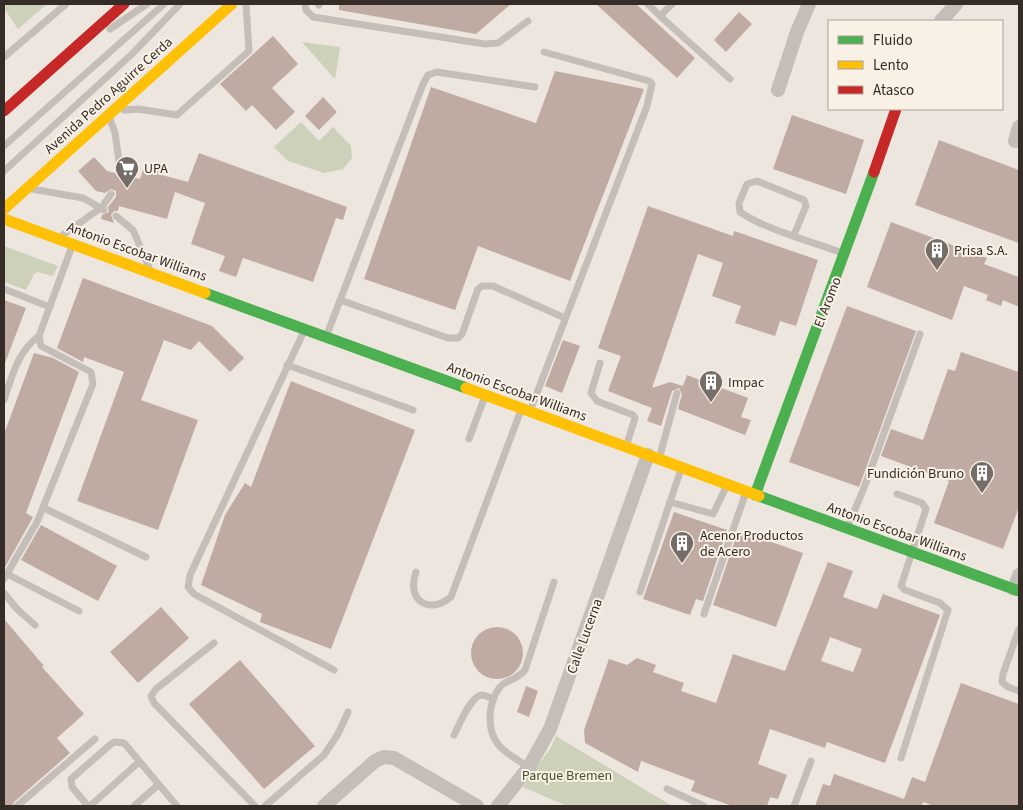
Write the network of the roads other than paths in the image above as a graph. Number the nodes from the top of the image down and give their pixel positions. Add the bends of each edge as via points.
1 (66, 4) edge
2 (124, 4) edge
3 (147, 4) edge
4 (164, 4) edge
5 (180, 4) edge
6 (232, 4) edge
7 (246, 4) edge
8 (305, 4) edge
9 (648, 4) edge
10 (672, 4) edge
11 (809, 4) edge
12 (956, 4) edge
13 (660, 16) junction
14 (942, 20) edge
15 (528, 21) dead end
16 (544, 52) dead end
17 (4, 57) edge
18 (46, 74) junction
19 (730, 79) dead end
20 (535, 87) dead end
21 (778, 90) dead end
22 (896, 110) edge
23 (4, 111) edge
24 (111, 113) junction
25 (1019, 126) edge
26 (1015, 141) dead end
27 (4, 146) edge
28 (4, 171) edge
29 (121, 175) dead end
30 (27, 188) junction
31 (111, 194) dead end
32 (4, 209) edge
33 (103, 209) junction
34 (116, 216) dead end
35 (4, 218) edge
36 (794, 235) junction
37 (58, 238) junction
38 (73, 244) junction
39 (845, 254) junction
40 (151, 272) junction
41 (4, 289) edge
42 (340, 300) junction
43 (50, 307) junction
44 (565, 318) junction
45 (305, 329) junction
46 (920, 334) dead end
47 (39, 336) junction
48 (326, 337) junction
49 (600, 362) dead end
50 (287, 365) junction
51 (677, 393) dead end
52 (485, 395) junction
53 (4, 400) edge
54 (413, 410) dead end
55 (526, 410) junction
56 (469, 440) dead end
57 (626, 447) junction
58 (653, 457) junction
59 (682, 467) junction
60 (727, 484) junction
61 (751, 493) junction
62 (897, 494) dead end
63 (670, 502) junction
64 (44, 508) junction
65 (846, 528) junction
66 (912, 552) junction
67 (146, 557) dead end
68 (416, 572) dead end
69 (1019, 575) edge
70 (5, 577) edge
71 (554, 582) dead end
72 (1017, 590) edge
73 (640, 592) dead end
74 (4, 593) edge
75 (79, 611) dead end
76 (704, 614) dead end
77 (34, 625) dead end
78 (1019, 629) edge
79 (214, 643) dead end
80 (334, 670) dead end
81 (1019, 692) edge
82 (494, 699) junction
83 (348, 712) dead end
84 (454, 735) dead end
85 (95, 739) dead end
86 (901, 758) dead end
87 (811, 761) dead end
88 (139, 762) junction
89 (529, 767) junction
90 (158, 785) junction
91 (667, 789) dead end
92 (17, 806) edge
93 (89, 806) edge
94 (134, 806) edge
95 (177, 806) edge
96 (255, 806) edge
97 (265, 806) edge
98 (324, 806) edge
99 (477, 806) edge
100 (498, 806) edge
101 (704, 806) edge
102 (794, 806) edge

1 - 17 lane
2 - 18 street
3 - 18 lane
4 - 27 lane
5 - 28 lane via 132,54
6 - 24 street, Avenida Pedro Aguirre Cerda
7 - 24 lane via 249,51 177,115 138,109
8 - 15 lane via 313,17 485,44 498,43
9 - 13 lane
10 - 13 lane
11 - 21 street via 796,32
12 - 14 street
13 - 19 lane
16 - 44 lane via 652,84 647,106
18 - 23 street
20 - 42 lane via 437,72 428,75
22 - 39 street, El Aromo
24 - 29 lane
24 - 30 street, Avenida Pedro Aguirre Cerda
25 - 26 street
30 - 32 street, Avenida Pedro Aguirre Cerda
30 - 33 lane via 83,198
31 - 33 lane
33 - 37 lane
34 - 40 lane via 133,230
35 - 37 street, Antonio Escobar Williams
36 - 36 lane via 740,212 739,203 747,184 757,181 804,200 806,206
36 - 39 lane
37 - 38 street, Antonio Escobar Williams
38 - 40 street, Antonio Escobar Williams
38 - 43 lane
39 - 61 street, El Aromo
40 - 45 street, Antonio Escobar Williams
41 - 43 lane
42 - 44 lane via 448,338 458,338 462,334 482,286 493,286
42 - 48 lane
43 - 47 lane
44 - 55 lane
45 - 48 street, Antonio Escobar Williams
45 - 50 lane
46 - 65 lane via 864,488
47 - 53 lane via 28,345 18,361
47 - 64 lane via 41,346 91,372 93,384
48 - 52 street, Antonio Escobar Williams
49 - 57 lane via 591,393 597,401 635,418
50 - 54 lane
50 - 80 lane via 190,575 188,587 194,594
51 - 58 lane
52 - 55 street, Antonio Escobar Williams
52 - 56 lane
55 - 57 street, Antonio Escobar Williams
55 - 68 lane via 451,597 442,604 431,606 421,602 414,593 412,582
57 - 58 street, Antonio Escobar Williams
58 - 59 street, Antonio Escobar Williams
58 - 89 street, Calle Lucerna via 555,716
59 - 60 street, Antonio Escobar Williams
59 - 63 lane
60 - 61 street, Antonio Escobar Williams
60 - 63 lane via 713,514
61 - 65 street, Antonio Escobar Williams
61 - 76 lane
62 - 66 lane via 926,505
63 - 73 lane
64 - 67 lane
64 - 70 lane
65 - 66 street, Antonio Escobar Williams
66 - 72 street, Antonio Escobar Williams
66 - 86 lane via 901,586 946,606 948,616
69 - 72 street
70 - 75 lane
71 - 82 lane via 525,670 518,678 500,686
74 - 77 lane
78 - 81 lane via 1002,682
79 - 96 lane via 151,696 154,703
82 - 84 lane via 482,695 476,697
82 - 89 lane via 490,707 493,739 509,755
83 - 97 lane via 324,755
85 - 92 lane
87 - 102 lane
88 - 90 lane
88 - 93 lane
88 - 93 lane via 124,743 115,742 73,776 71,784
89 - 100 street, Calle Lucerna
90 - 94 lane
90 - 95 lane
91 - 101 lane
98 - 99 street via 375,761 384,757 394,758

